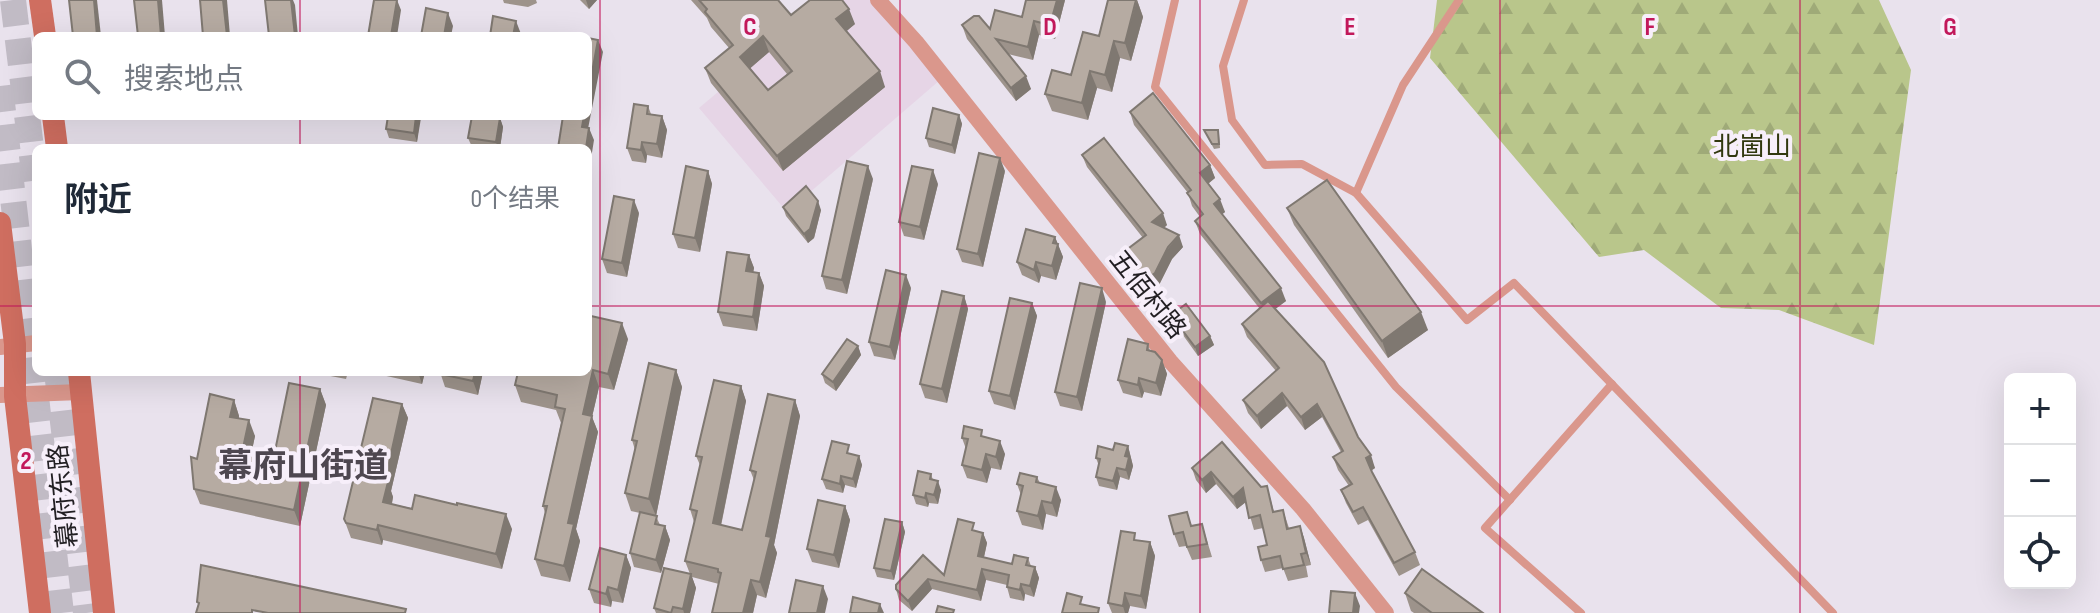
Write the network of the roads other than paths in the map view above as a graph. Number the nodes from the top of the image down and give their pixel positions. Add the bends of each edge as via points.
1 (40, 0) edge
2 (878, 0) edge
3 (1175, 0) edge
4 (1244, 0) edge
5 (1459, 0) edge
6 (44, 32) edge
7 (54, 120) edge
8 (56, 144) edge
9 (1356, 193) junction
10 (0, 223) edge
11 (17, 345) edge
12 (80, 382) edge
13 (1612, 384) junction
14 (7, 396) edge
15 (1510, 500) junction
16 (40, 613) edge
17 (104, 613) edge
18 (1386, 613) edge
19 (1581, 613) edge
20 (1833, 613) edge

1 - 6 main road
2 - 18 street, 五佰村路 via 1170,361 1303,509
3 - 15 lane via 1155,87 1396,387
4 - 9 lane via 1223,66 1232,120 1265,165 1302,164
5 - 9 lane via 1403,85
7 - 8 main road
9 - 13 lane via 1467,320 1514,283
10 - 11 main road, 幕府东路
11 - 14 main road, 幕府东路
12 - 14 street
12 - 17 main road, 幕府东路
13 - 15 lane
13 - 20 lane
14 - 16 main road, 幕府东路
15 - 19 lane via 1485,528

